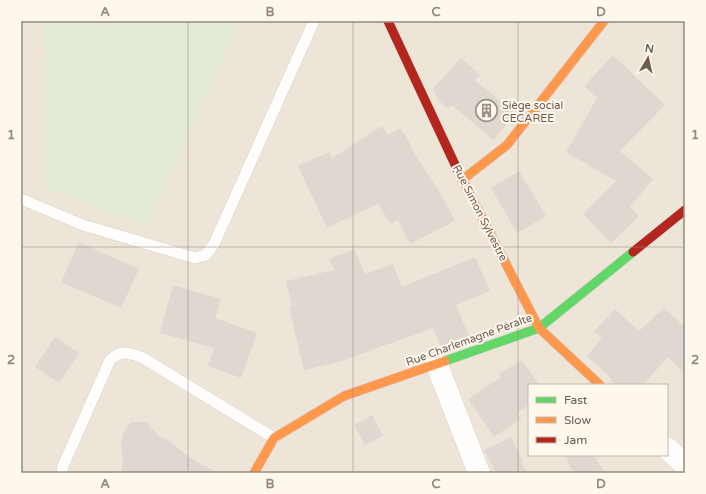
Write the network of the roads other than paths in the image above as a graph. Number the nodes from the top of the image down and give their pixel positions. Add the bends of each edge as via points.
1 (314, 21) edge
2 (388, 21) edge
3 (604, 21) edge
4 (462, 180) junction
5 (21, 199) edge
6 (685, 210) edge
7 (539, 328) junction
8 (437, 364) junction
9 (599, 384) edge
10 (274, 438) junction
11 (668, 449) edge
12 (685, 465) edge
13 (62, 473) edge
14 (254, 473) edge
15 (479, 473) edge

1 - 5 lane via 214,244 206,255 195,258 82,225
2 - 4 street, Rue Simon Sylvestre
3 - 4 street via 507,145
4 - 7 street, Rue Simon Sylvestre
6 - 7 street, Rue Charlemagne Péralte
7 - 8 street, Rue Charlemagne Péralte
7 - 9 street, Rue Simon Sylvestre
8 - 10 street, Rue Charlemagne Péralte via 344,396
8 - 15 street
10 - 13 lane via 143,358 131,353 122,353 110,360
10 - 14 street, Rue Charlemagne Péralte
11 - 12 street

